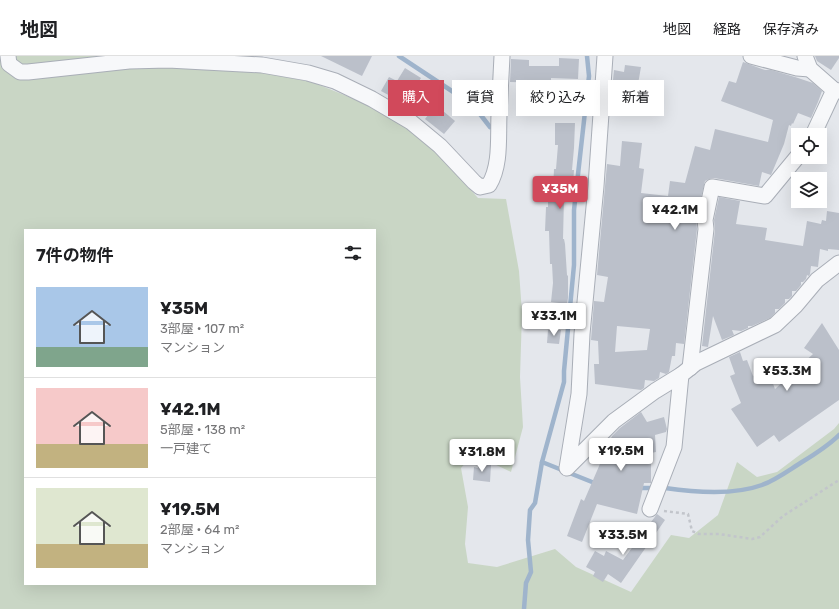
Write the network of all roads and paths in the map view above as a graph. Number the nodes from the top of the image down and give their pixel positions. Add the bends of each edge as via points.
1 (8, 56) edge
2 (502, 56) edge
3 (605, 56) edge
4 (751, 56) edge
5 (808, 62) edge
6 (837, 91) edge
7 (818, 128) edge
8 (791, 164) edge
9 (839, 263) edge
10 (686, 371) junction
11 (839, 480) edge
12 (650, 509) joint

1 - 2 street via 9,64 20,72 129,61 168,60 262,65 308,73 335,81 411,122 440,146 480,186 489,185 494,177 500,143
3 - 10 street via 579,394 567,468 614,421
4 - 5 street via 797,68
5 - 6 street
6 - 7 street
8 - 10 street via 765,196 712,187 705,220 706,229
9 - 10 street via 817,280 775,325 696,363
10 - 12 street via 674,447
11 - 12 path via 783,516 760,537 752,539 699,534 692,531 688,514

